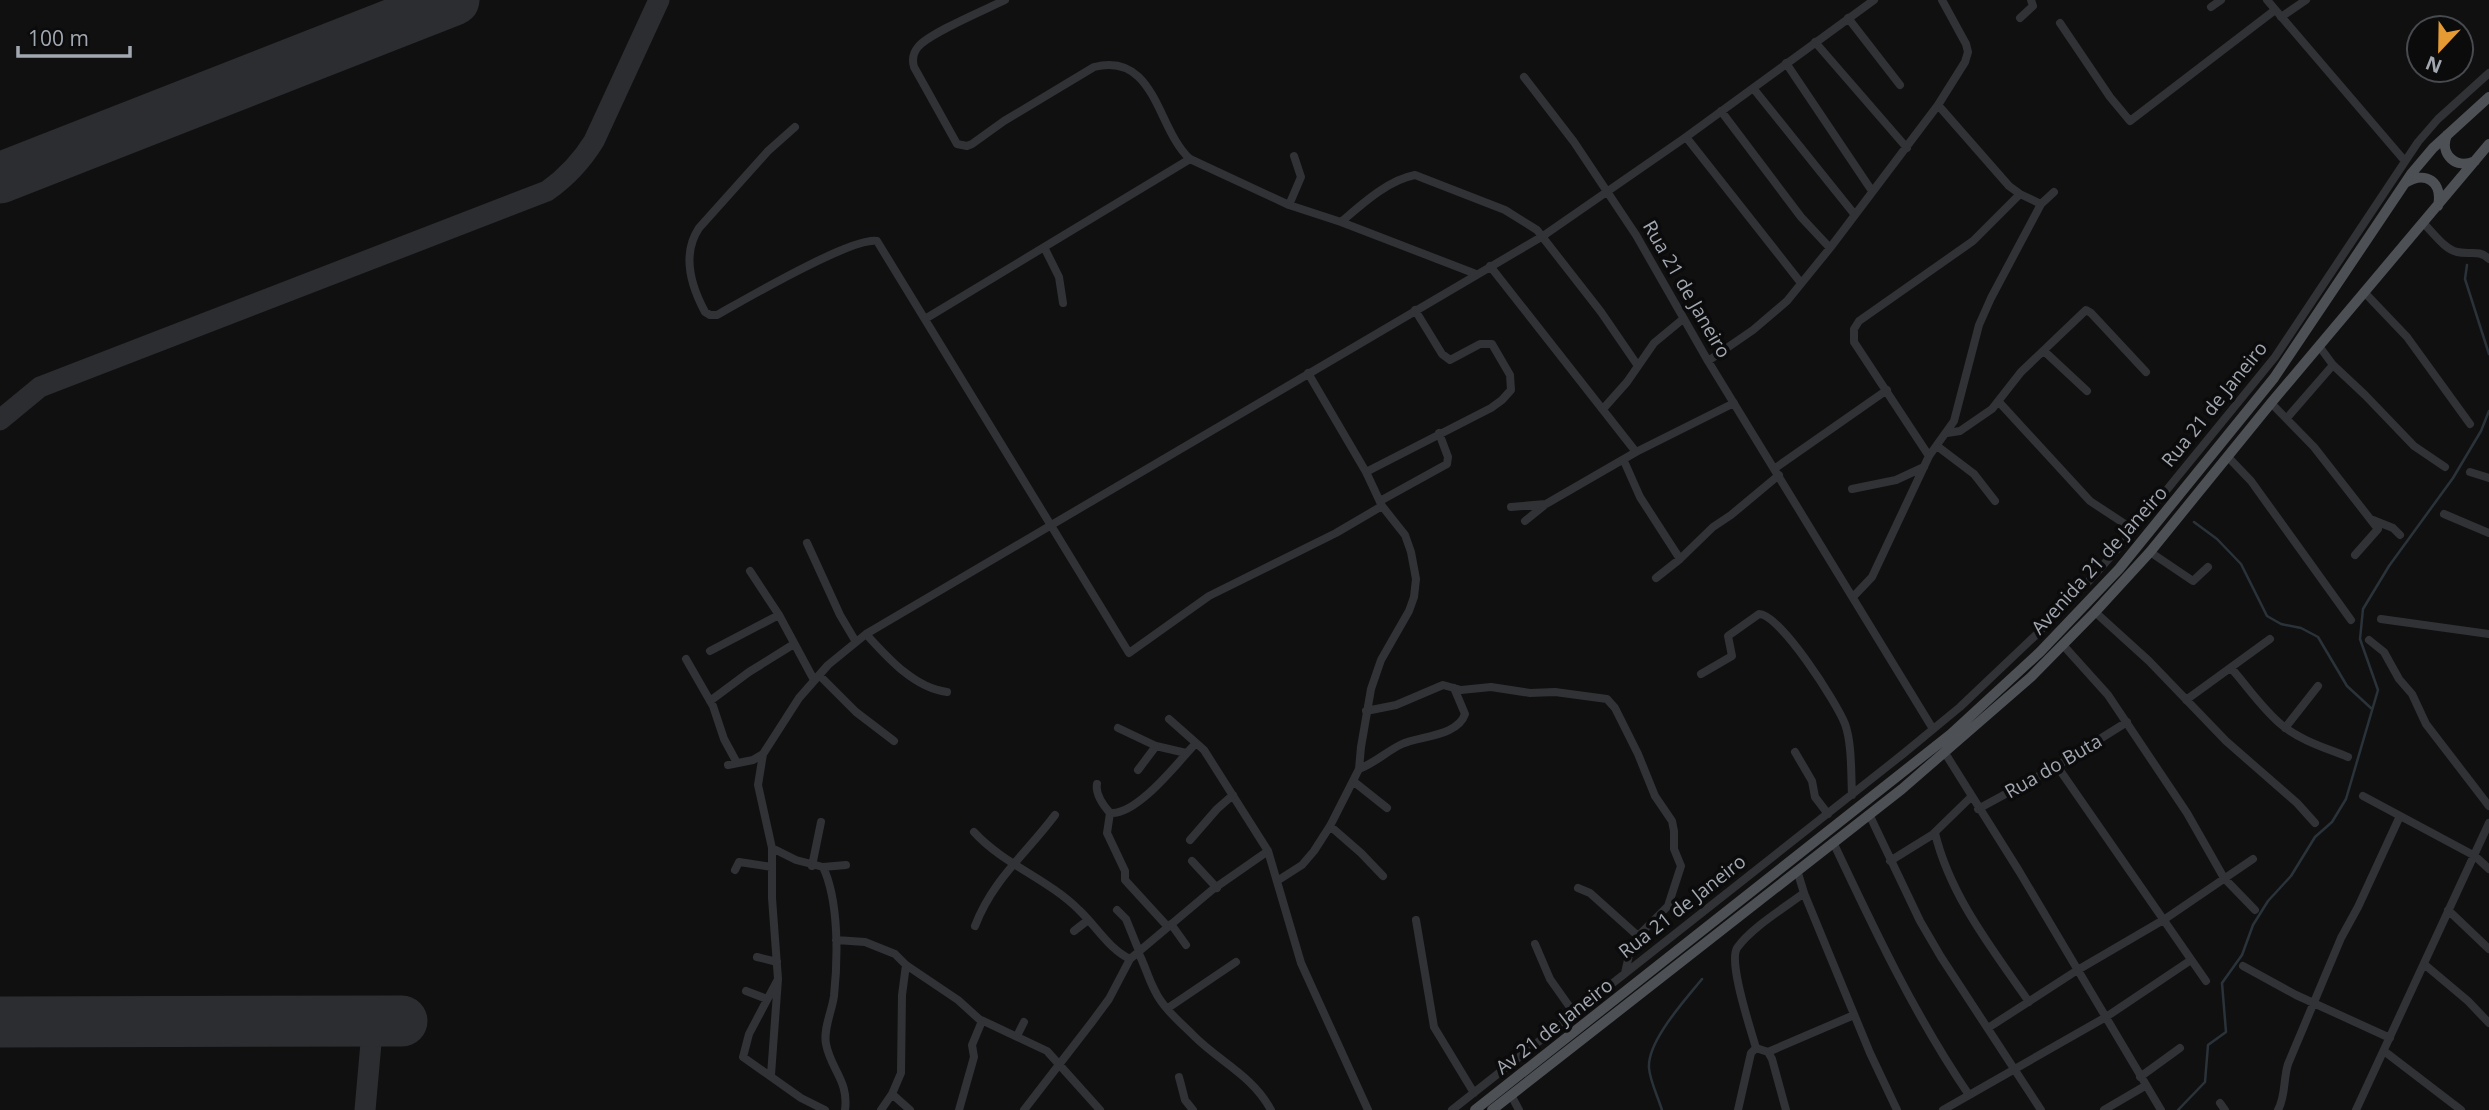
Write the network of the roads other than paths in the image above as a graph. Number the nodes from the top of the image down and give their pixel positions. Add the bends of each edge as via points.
1 (1006, 0) edge
2 (1874, 0) edge
3 (1942, 0) edge
4 (2031, 0) edge
5 (2221, 0) edge
6 (2267, 0) edge
7 (2306, 0) edge
8 (2211, 7) dead end
9 (2278, 14) junction
10 (1848, 18) junction
11 (2020, 18) dead end
12 (2060, 23) dead end
13 (1815, 43) junction
14 (1786, 63) junction
15 (2489, 73) edge
16 (1524, 77) dead end
17 (1900, 85) dead end
18 (1753, 88) junction
19 (2489, 97) edge
20 (1938, 105) junction
21 (1721, 111) junction
22 (795, 127) dead end
23 (2449, 132) junction
24 (1686, 137) junction
25 (2489, 145) edge
26 (1906, 148) junction
27 (1294, 156) dead end
28 (1191, 159) junction
29 (2482, 159) edge
30 (2404, 160) junction
31 (2404, 183) junction
32 (1607, 190) junction
33 (1872, 191) junction
34 (2054, 192) dead end
35 (2020, 194) junction
36 (2041, 204) junction
37 (1289, 205) junction
38 (2438, 206) junction
39 (1855, 215) junction
40 (1341, 222) junction
41 (2423, 223) junction
42 (1543, 236) junction
43 (1044, 247) junction
44 (1830, 248) junction
45 (2489, 259) edge
46 (1490, 266) junction
47 (1476, 274) junction
48 (1801, 283) junction
49 (2365, 293) junction
50 (1063, 303) dead end
51 (1415, 310) junction
52 (1683, 318) junction
53 (925, 320) junction
54 (2319, 346) junction
55 (2044, 351) junction
56 (1708, 361) junction
57 (2333, 365) junction
58 (1638, 366) junction
59 (2146, 372) dead end
60 (1308, 373) junction
61 (1887, 390) junction
62 (2087, 391) dead end
63 (1999, 402) junction
64 (1734, 403) junction
65 (2272, 403) junction
66 (1603, 410) junction
67 (2287, 418) junction
68 (2470, 424) dead end
69 (1438, 433) junction
70 (1947, 433) junction
71 (1937, 446) junction
72 (1636, 452) junction
73 (1929, 456) junction
74 (2228, 457) junction
75 (1624, 461) junction
76 (1924, 467) junction
77 (2445, 467) dead end
78 (1366, 472) junction
79 (1776, 472) junction
80 (2470, 472) dead end
81 (2489, 478) edge
82 (1852, 489) dead end
83 (1994, 501) dead end
84 (1381, 503) junction
85 (1546, 504) junction
86 (1511, 507) dead end
87 (2444, 514) dead end
88 (2373, 520) junction
89 (1525, 521) dead end
90 (1049, 525) junction
91 (2134, 530) junction
92 (2489, 533) edge
93 (2400, 534) dead end
94 (807, 543) dead end
95 (2150, 552) junction
96 (2355, 555) dead end
97 (1680, 559) junction
98 (2208, 566) dead end
99 (750, 571) dead end
100 (1656, 578) dead end
101 (1853, 597) junction
102 (2095, 612) junction
103 (779, 615) junction
104 (2381, 619) dead end
105 (2351, 620) dead end
106 (866, 634) junction
107 (2489, 634) edge
108 (2270, 639) dead end
109 (2369, 640) dead end
110 (856, 642) junction
111 (793, 644) junction
112 (2063, 645) junction
113 (710, 651) dead end
114 (686, 659) dead end
115 (2231, 668) junction
116 (1700, 674) dead end
117 (817, 678) junction
118 (2318, 686) dead end
119 (1454, 688) junction
120 (947, 692) dead end
121 (2186, 700) junction
122 (710, 701) junction
123 (1366, 710) junction
124 (1169, 719) dead end
125 (2127, 722) junction
126 (1118, 728) dead end
127 (2285, 728) junction
128 (1933, 729) junction
129 (894, 741) dead end
130 (1196, 743) junction
131 (1156, 746) junction
132 (1795, 752) dead end
133 (1186, 753) junction
134 (1945, 753) junction
135 (763, 754) junction
136 (2348, 757) dead end
137 (2057, 766) junction
138 (1359, 769) junction
139 (1138, 770) dead end
140 (1353, 781) junction
141 (1097, 784) dead end
142 (1885, 787) joint
143 (1233, 795) junction
144 (1852, 795) junction
145 (2362, 796) dead end
146 (1971, 797) junction
147 (2489, 806) edge
148 (1387, 808) dead end
149 (1978, 809) junction
150 (1110, 813) junction
151 (1828, 814) junction
152 (1869, 814) junction
153 (1055, 815) dead end
154 (2400, 816) junction
155 (821, 822) dead end
156 (2315, 823) dead end
157 (2489, 823) edge
158 (1331, 826) junction
159 (974, 832) dead end
160 (1935, 833) junction
161 (1190, 840) dead end
162 (1833, 842) junction
163 (772, 848) junction
164 (1268, 851) junction
165 (2475, 856) junction
166 (2253, 859) dead end
167 (1192, 861) dead end
168 (1890, 862) junction
169 (1016, 864) junction
170 (846, 865) dead end
171 (812, 866) junction
172 (772, 867) junction
173 (823, 867) junction
174 (2489, 869) edge
175 (735, 870) dead end
176 (1797, 870) junction
177 (1383, 876) dead end
178 (2224, 878) junction
179 (1277, 881) junction
180 (1217, 888) junction
181 (1578, 888) dead end
182 (1804, 893) junction
183 (1117, 910) dead end
184 (2255, 910) dead end
185 (2448, 910) junction
186 (2165, 919) junction
187 (1088, 920) junction
188 (1416, 920) dead end
189 (1170, 925) junction
190 (975, 926) dead end
191 (1074, 931) dead end
192 (1638, 936) junction
193 (836, 940) junction
194 (1535, 944) dead end
195 (1186, 945) dead end
196 (2489, 949) edge
197 (1138, 951) junction
198 (757, 957) dead end
199 (1130, 959) junction
200 (2191, 960) junction
201 (777, 962) junction
202 (1236, 962) dead end
203 (2424, 964) junction
204 (906, 965) junction
205 (2243, 966) dead end
206 (2076, 971) junction
207 (1625, 973) junction
208 (778, 979) junction
209 (2206, 981) dead end
210 (746, 991) dead end
211 (767, 999) junction
212 (2029, 1002) junction
213 (2314, 1003) junction
214 (1168, 1008) junction
215 (1574, 1013) junction
216 (1854, 1015) junction
217 (2106, 1017) junction
218 (982, 1021) junction
219 (1024, 1022) dead end
220 (2489, 1023) edge
221 (1989, 1028) junction
222 (1017, 1036) junction
223 (2390, 1038) junction
224 (1756, 1048) junction
225 (2180, 1048) dead end
226 (2384, 1051) junction
227 (1768, 1052) junction
228 (1059, 1063) junction
229 (2016, 1068) junction
230 (771, 1076) junction
231 (1179, 1077) dead end
232 (2140, 1077) junction
233 (2145, 1086) junction
234 (1474, 1093) junction
235 (892, 1094) junction
236 (1511, 1095) junction
237 (1969, 1095) junction
238 (1366, 1109) edge
239 (825, 1110) edge
240 (845, 1110) edge
241 (881, 1110) edge
242 (910, 1110) edge
243 (959, 1110) edge
244 (1024, 1110) edge
245 (1100, 1110) edge
246 (1193, 1110) edge
247 (1271, 1110) edge
248 (1452, 1110) edge
249 (1475, 1110) edge
250 (1492, 1110) edge
251 (1519, 1110) edge
252 (1738, 1110) edge
253 (1786, 1110) edge
254 (1896, 1110) edge
255 (1943, 1110) edge
256 (2041, 1110) edge
257 (2104, 1110) edge
258 (2161, 1110) edge
259 (2278, 1110) edge
260 (2356, 1110) edge
261 (2461, 1110) edge

1 - 28 street via 928,38 916,49 914,67 957,144 972,144 1104,64 1139,77 1153,92 1164,119
2 - 10 street
3 - 20 street via 1968,52
4 - 11 street via 2034,5
5 - 8 street
6 - 9 street
7 - 9 street
9 - 12 street via 2130,121
9 - 30 street
10 - 13 street
10 - 17 street
13 - 14 street
13 - 26 street
14 - 18 street
14 - 33 street
15 - 30 street, Rua 21 de Janeiro via 2438,119
16 - 32 street, Rua 21 de Janeiro
18 - 21 street
18 - 39 street
19 - 23 main road, Avenida 21 de Janeiro
20 - 26 street
20 - 35 street
21 - 24 street
21 - 44 street
22 - 53 street via 692,239 688,252 692,280 705,312 716,315 771,284 871,240 880,245
23 - 29 main road via 2444,144 2452,161 2465,164
23 - 31 main road, Avenida 21 de Janeiro
24 - 32 street
24 - 48 street
25 - 29 main road, Avenida 21 de Janeiro
26 - 33 street
27 - 37 street via 1301,177
28 - 37 street
28 - 43 street
29 - 38 main road, Avenida 21 de Janeiro
30 - 91 street, Rua 21 de Janeiro via 2275,357
31 - 38 main road via 2416,177 2428,179 2437,188
31 - 142 main road, Avenida 21 de Janeiro via 2274,378 2111,578 2040,652
32 - 42 street
32 - 52 street, Rua 21 de Janeiro
33 - 39 street
34 - 36 street
35 - 36 street
35 - 61 street via 1973,241 1856,325 1854,342
36 - 70 street via 1979,325
37 - 40 street
38 - 41 main road, Avenida 21 de Janeiro
39 - 44 street
40 - 42 street via 1371,197 1415,175 1505,211
40 - 47 street
41 - 45 street via 2453,250
41 - 49 main road, Avenida 21 de Janeiro
42 - 46 street
42 - 58 street
43 - 50 street via 1059,277
43 - 53 street
44 - 48 street
46 - 47 street
46 - 66 street
47 - 51 street
48 - 56 street via 1782,306
49 - 54 main road, Avenida 21 de Janeiro
49 - 68 street via 2407,337
51 - 60 street
51 - 69 street via 1445,358 1454,360 1480,344 1492,344 1510,375 1511,390 1502,400
52 - 56 street, Rua 21 de Janeiro
52 - 58 street via 1654,343
53 - 90 street
54 - 57 street
54 - 65 main road, Avenida 21 de Janeiro
55 - 59 street via 2087,310
55 - 62 street
55 - 63 street
56 - 64 street, Rua 21 de Janeiro
57 - 67 street
57 - 77 street via 2414,446
58 - 66 street
60 - 78 street
60 - 90 street
61 - 73 street
61 - 79 street
63 - 70 street via 1960,431
63 - 91 street via 2090,501
64 - 72 street
64 - 79 street, Rua 21 de Janeiro
65 - 67 street
65 - 74 main road, Avenida 21 de Janeiro
66 - 72 street
67 - 88 street
69 - 78 street
69 - 84 street via 1447,464
70 - 71 street
71 - 73 street
71 - 83 street via 1974,474
72 - 75 street
73 - 76 street
74 - 95 main road, Avenida 21 de Janeiro
74 - 105 street via 2251,481
75 - 85 street
75 - 97 street via 1640,497
76 - 82 street via 1896,480
76 - 101 street via 1872,577
78 - 84 street
79 - 97 street
79 - 101 street, Rua 21 de Janeiro
80 - 81 street
84 - 90 street via 1336,533 1209,596 1129,653
84 - 123 street via 1405,535 1416,579 1415,597 1381,660
85 - 86 street
85 - 89 street
87 - 92 street
88 - 93 street
88 - 96 street via 2376,534
90 - 106 street
91 - 128 street, Rua 21 de Janeiro via 2038,633
94 - 110 street
95 - 98 street via 2193,581
95 - 102 main road, Avenida 21 de Janeiro
97 - 100 street
99 - 103 street
101 - 128 street, Rua 21 de Janeiro
102 - 112 main road, Avenida 21 de Janeiro
102 - 121 street
103 - 111 street
103 - 113 street
104 - 107 street
106 - 110 street
106 - 120 street via 897,666 933,689
108 - 115 street
109 - 147 street via 2384,652 2426,724
110 - 117 street
111 - 117 street
111 - 122 street
112 - 125 street
112 - 134 main road, Avenida 21 de Janeiro
114 - 122 street
115 - 121 street
115 - 127 street
116 - 144 street via 1732,656 1728,636 1759,614 1768,615 1837,706 1848,736
117 - 129 street
117 - 135 street
118 - 127 street
119 - 123 street via 1443,685 1396,705
119 - 138 street via 1464,718
119 - 192 street via 1555,692 1602,697 1612,703 1655,796 1672,821 1674,849 1681,866 1668,906
121 - 156 street
122 - 135 street via 732,764
123 - 138 street
124 - 130 street
125 - 137 street, Rua do Buta
125 - 178 street
126 - 131 street
127 - 136 street
128 - 144 street, Rua 21 de Janeiro
130 - 133 street
130 - 143 street
131 - 133 street
131 - 139 street
132 - 151 street
133 - 150 street via 1137,802
134 - 146 street
134 - 152 main road
135 - 163 street via 758,785
137 - 149 street, Rua do Buta
137 - 186 street
138 - 140 street
140 - 148 street
140 - 158 street
141 - 150 street via 1098,795
142 - 249 main road, Av 21 de Janeiro
143 - 161 street
143 - 164 street
144 - 151 street, Rua 21 de Janeiro
145 - 154 street
146 - 149 street
146 - 160 street
149 - 206 street
150 - 189 street via 1107,833 1125,880
151 - 207 street, Rua 21 de Janeiro
152 - 162 main road
152 - 168 street
153 - 169 street
154 - 165 street
154 - 213 street
155 - 171 street
157 - 165 street
158 - 177 street
158 - 179 street via 1302,865
159 - 169 street
160 - 168 street
160 - 212 street via 1964,904
162 - 176 main road
162 - 237 street via 1899,978
163 - 171 street
163 - 172 street
164 - 179 street
164 - 180 street
165 - 174 street
165 - 185 street
166 - 178 street
167 - 180 street
168 - 221 street via 1941,957
169 - 187 street via 1070,901
169 - 190 street via 1002,875
170 - 173 street
171 - 173 street
172 - 175 street via 740,862
172 - 201 street
173 - 193 street via 831,884
176 - 182 street
176 - 236 main road
178 - 184 street
178 - 186 street
179 - 238 street via 1301,963
180 - 189 street
181 - 192 street via 1590,893
182 - 216 street
182 - 224 street via 1735,951 1738,985
183 - 197 street via 1126,919
185 - 196 street
185 - 203 street
186 - 200 street
186 - 206 street
187 - 191 street
187 - 199 street via 1105,941
188 - 234 street via 1434,1027
189 - 195 street
189 - 197 street
192 - 207 street via 1629,950
193 - 204 street via 875,944
193 - 240 street via 834,996 825,1040 846,1091
194 - 215 street via 1550,979
197 - 199 street
197 - 214 street via 1156,994
198 - 201 street
199 - 228 street via 1103,1007
200 - 209 street
200 - 217 street
201 - 208 street
202 - 214 street
203 - 220 street
203 - 223 street
204 - 218 street
204 - 235 street via 901,1073
205 - 213 street
206 - 212 street
206 - 217 street
207 - 215 street, Rua 21 de Janeiro
208 - 211 street
208 - 230 street
210 - 211 street
211 - 230 street via 743,1053 744,1060
212 - 221 street
213 - 223 street
213 - 259 street via 2288,1064
214 - 247 street via 1203,1045 1252,1083
215 - 234 street, Rua 21 de Janeiro
216 - 227 street
216 - 254 street
217 - 229 street
217 - 232 street
218 - 222 street
218 - 243 street via 972,1045 974,1057
219 - 222 street
221 - 229 street
222 - 228 street
223 - 226 street
224 - 227 street
224 - 252 street
225 - 232 street
226 - 260 street
226 - 261 street
227 - 253 street
228 - 244 street
228 - 245 street
229 - 237 street
229 - 256 street
230 - 239 street
231 - 246 street
232 - 233 street
233 - 257 street
233 - 258 street
234 - 248 street, Rua 21 de Janeiro
235 - 241 street
235 - 242 street
236 - 250 main road
236 - 251 street
237 - 255 street

